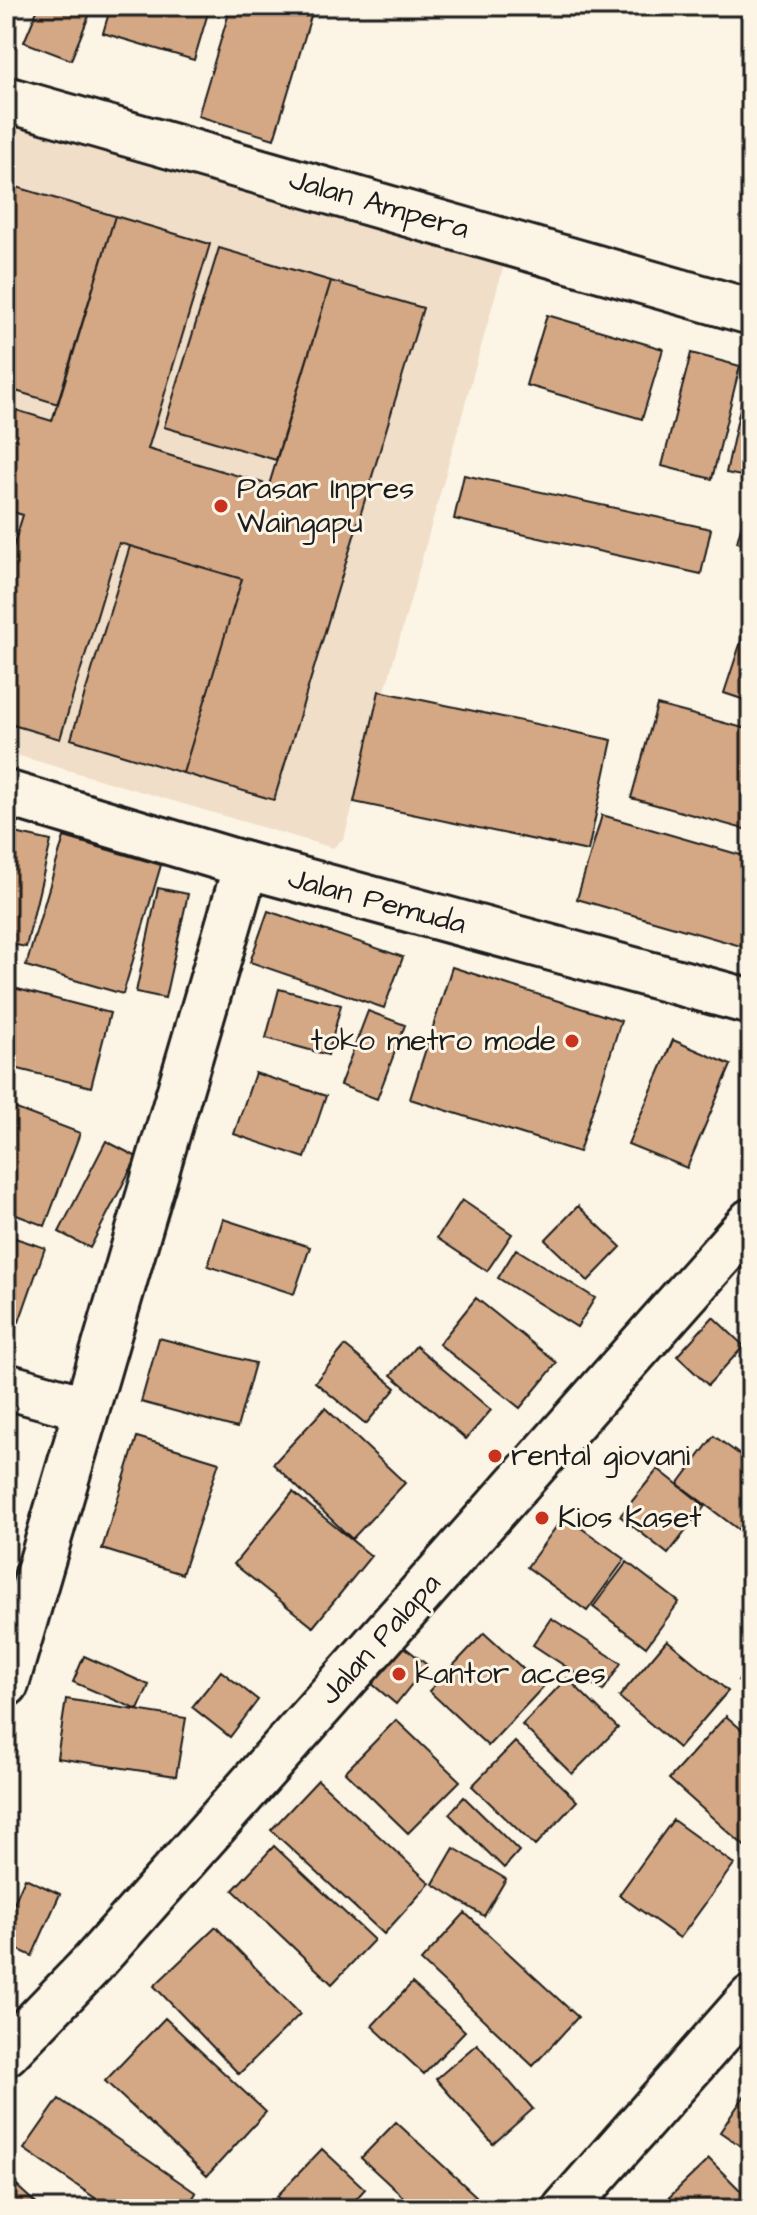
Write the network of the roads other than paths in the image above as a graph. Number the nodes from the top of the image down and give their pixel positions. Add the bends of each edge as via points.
1 (6, 99) edge
2 (751, 312) edge
3 (6, 793) edge
4 (246, 865) junction
5 (751, 1002) edge
6 (751, 1221) edge
7 (6, 1386) edge
8 (85, 1408) junction
9 (6, 1684) edge
10 (751, 1998) edge
11 (11, 2041) edge
12 (565, 2209) edge

1 - 2 street, Jalan Ampera
3 - 4 street, Jalan Pemuda
4 - 5 street, Jalan Pemuda
4 - 8 street
6 - 11 street, Jalan Palapa via 103,1952
7 - 8 street
8 - 9 street
10 - 12 street

